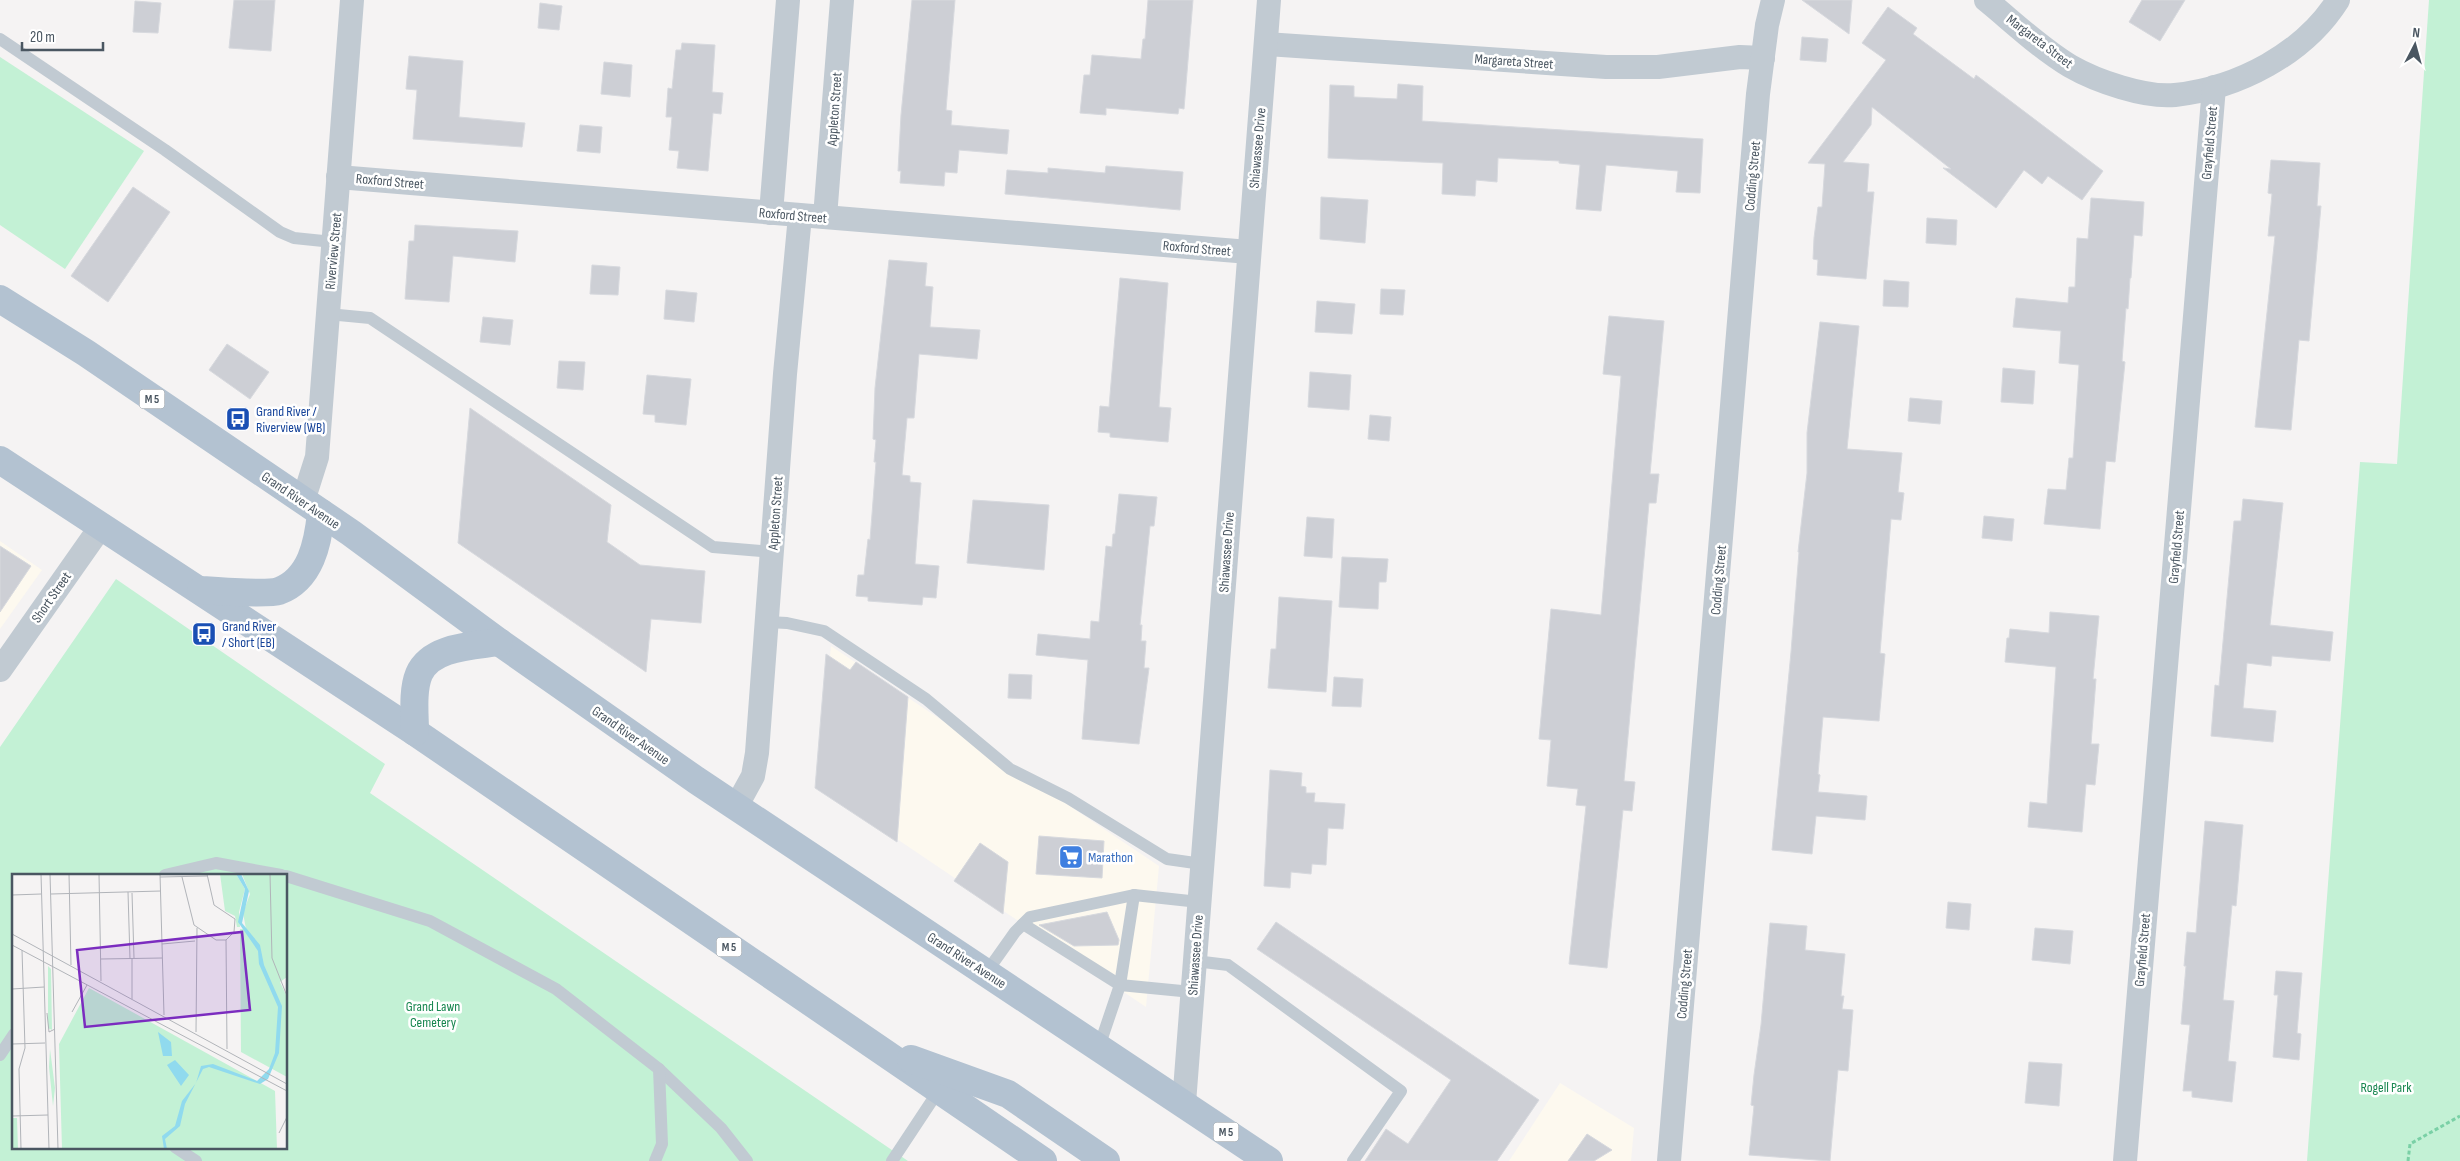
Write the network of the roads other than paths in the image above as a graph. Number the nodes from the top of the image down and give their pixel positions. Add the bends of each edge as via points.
1 (352, 0) edge
2 (788, 0) edge
3 (842, 0) edge
4 (1269, 0) edge
5 (1773, 0) edge
6 (1986, 0) edge
7 (2338, 0) edge
8 (0, 39) edge
9 (1266, 44) junction
10 (1763, 58) junction
11 (2214, 87) junction
12 (338, 177) junction
13 (771, 213) junction
14 (800, 216) junction
15 (825, 217) junction
16 (333, 242) junction
17 (1249, 252) junction
18 (0, 299) edge
19 (328, 314) junction
20 (0, 460) edge
21 (312, 507) junction
22 (102, 524) junction
23 (772, 552) junction
24 (201, 590) junction
25 (768, 622) junction
26 (499, 642) junction
27 (0, 670) edge
28 (415, 732) junction
29 (736, 807) junction
30 (1202, 864) junction
31 (169, 874) edge
32 (276, 874) edge
33 (288, 877) edge
34 (1134, 895) junction
35 (1199, 902) junction
36 (1023, 924) junction
37 (1195, 961) junction
38 (986, 973) junction
39 (1120, 985) junction
40 (1192, 992) junction
41 (12, 1038) edge
42 (874, 1046) junction
43 (1099, 1047) junction
44 (6, 1049) edge
45 (659, 1069) junction
46 (939, 1090) junction
47 (1184, 1103) junction
48 (176, 1148) edge
49 (196, 1161) edge
50 (655, 1161) edge
51 (747, 1161) edge
52 (892, 1161) edge
53 (1043, 1161) edge
54 (1106, 1161) edge
55 (1269, 1161) edge
56 (1352, 1161) edge
57 (1669, 1161) edge
58 (2125, 1161) edge

1 - 12 street, Riverview Street
2 - 13 street
3 - 15 street, Appleton Street
4 - 9 street, Shiawassee Drive
5 - 10 street, Codding Street
6 - 11 street, Margareta Street via 2064,62 2108,83 2147,93 2174,95
7 - 11 street, Grayfield Street via 2320,23 2288,52 2265,67
8 - 16 lane via 280,232 294,238
9 - 10 street, Margareta Street via 1606,67 1658,67 1740,57
9 - 17 street, Shiawassee Drive
10 - 57 street, Codding Street
11 - 58 street, Grayfield Street
12 - 13 street, Roxford Street
12 - 16 street, Riverview Street
13 - 14 street, Roxford Street
14 - 15 street, Roxford Street
14 - 23 street, Appleton Street
15 - 17 street, Roxford Street
16 - 19 street, Riverview Street
17 - 30 street, Shiawassee Drive
18 - 21 main road, Grand River Avenue / M 5
19 - 21 street, Riverview Street
19 - 23 lane via 370,318 714,547
20 - 22 main road, M 5
21 - 24 main road via 318,541 303,575 278,591
21 - 26 main road, Grand River Avenue / M 5
22 - 24 main road, M 5
22 - 27 street, Short Street
23 - 25 street, Appleton Street
24 - 28 main road, M 5
25 - 29 street, Appleton Street via 758,753 753,776
25 - 30 lane via 824,631 926,699 1010,769 1068,798 1167,860
26 - 28 main road via 460,648 432,659 419,674
26 - 29 main road, Grand River Avenue / M 5
28 - 42 main road, M 5
29 - 38 main road, Grand River Avenue / M 5
30 - 35 street, Shiawassee Drive
31 - 32 lane via 216,863
33 - 45 lane via 430,921 556,989
34 - 35 lane
34 - 36 lane via 1030,917
34 - 39 lane
35 - 37 street, Shiawassee Drive
36 - 38 lane
36 - 39 lane
37 - 40 street, Shiawassee Drive
37 - 56 lane via 1228,966 1401,1092
38 - 43 main road, Grand River Avenue / M 5
39 - 40 lane
39 - 43 lane
40 - 47 street, Shiawassee Drive
41 - 44 lane
42 - 46 main road, M 5
42 - 54 main road via 1008,1094
43 - 47 main road, Grand River Avenue / M 5
45 - 50 lane via 662,1144
45 - 51 lane via 722,1128
46 - 52 lane
46 - 53 main road, M 5
47 - 55 main road, Grand River Avenue / M 5
48 - 49 lane

